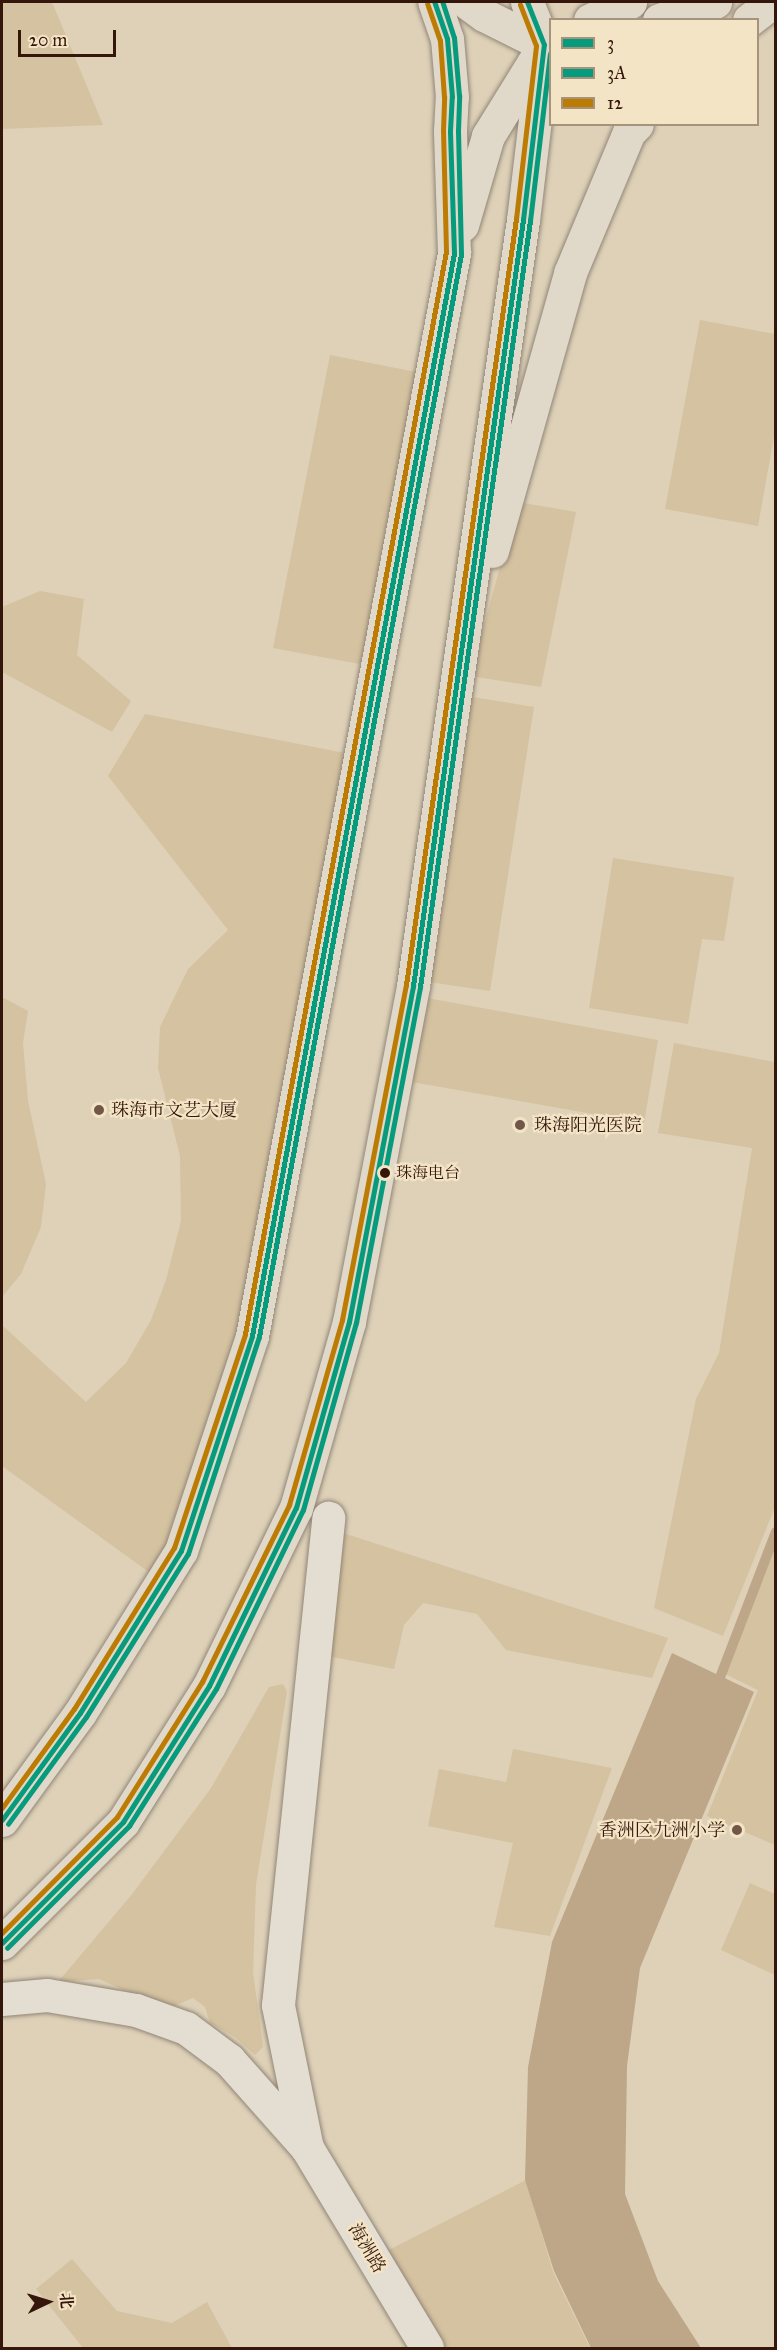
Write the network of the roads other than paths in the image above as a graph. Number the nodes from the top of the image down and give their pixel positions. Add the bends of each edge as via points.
1 (434, 2) edge
2 (466, 2) edge
3 (527, 2) edge
4 (630, 2) edge
5 (715, 2) edge
6 (772, 2) edge
7 (594, 18) edge
8 (665, 18) edge
9 (752, 18) edge
10 (548, 44) edge
11 (635, 126) edge
12 (454, 253) junction
13 (454, 683) junction
14 (328, 1518) dead end
15 (2, 1820) edge
16 (2, 1943) edge
17 (2, 1999) edge
18 (307, 2148) junction
19 (427, 2349) edge

1 - 12 main road via 447,39 452,97
2 - 10 main road via 484,15
3 - 10 main road
4 - 7 main road
5 - 8 main road
6 - 9 main road
10 - 12 main road via 488,136
10 - 13 main road
11 - 13 main road via 629,132 570,273
12 - 15 main road via 252,1336 180,1551 80,1713
13 - 16 main road via 413,986 352,1310 296,1508 209,1686 123,1822
14 - 18 street via 278,2005
17 - 18 street via 47,1995 86,2000 136,2010 186,2028 229,2060
18 - 19 street, 海洲路

